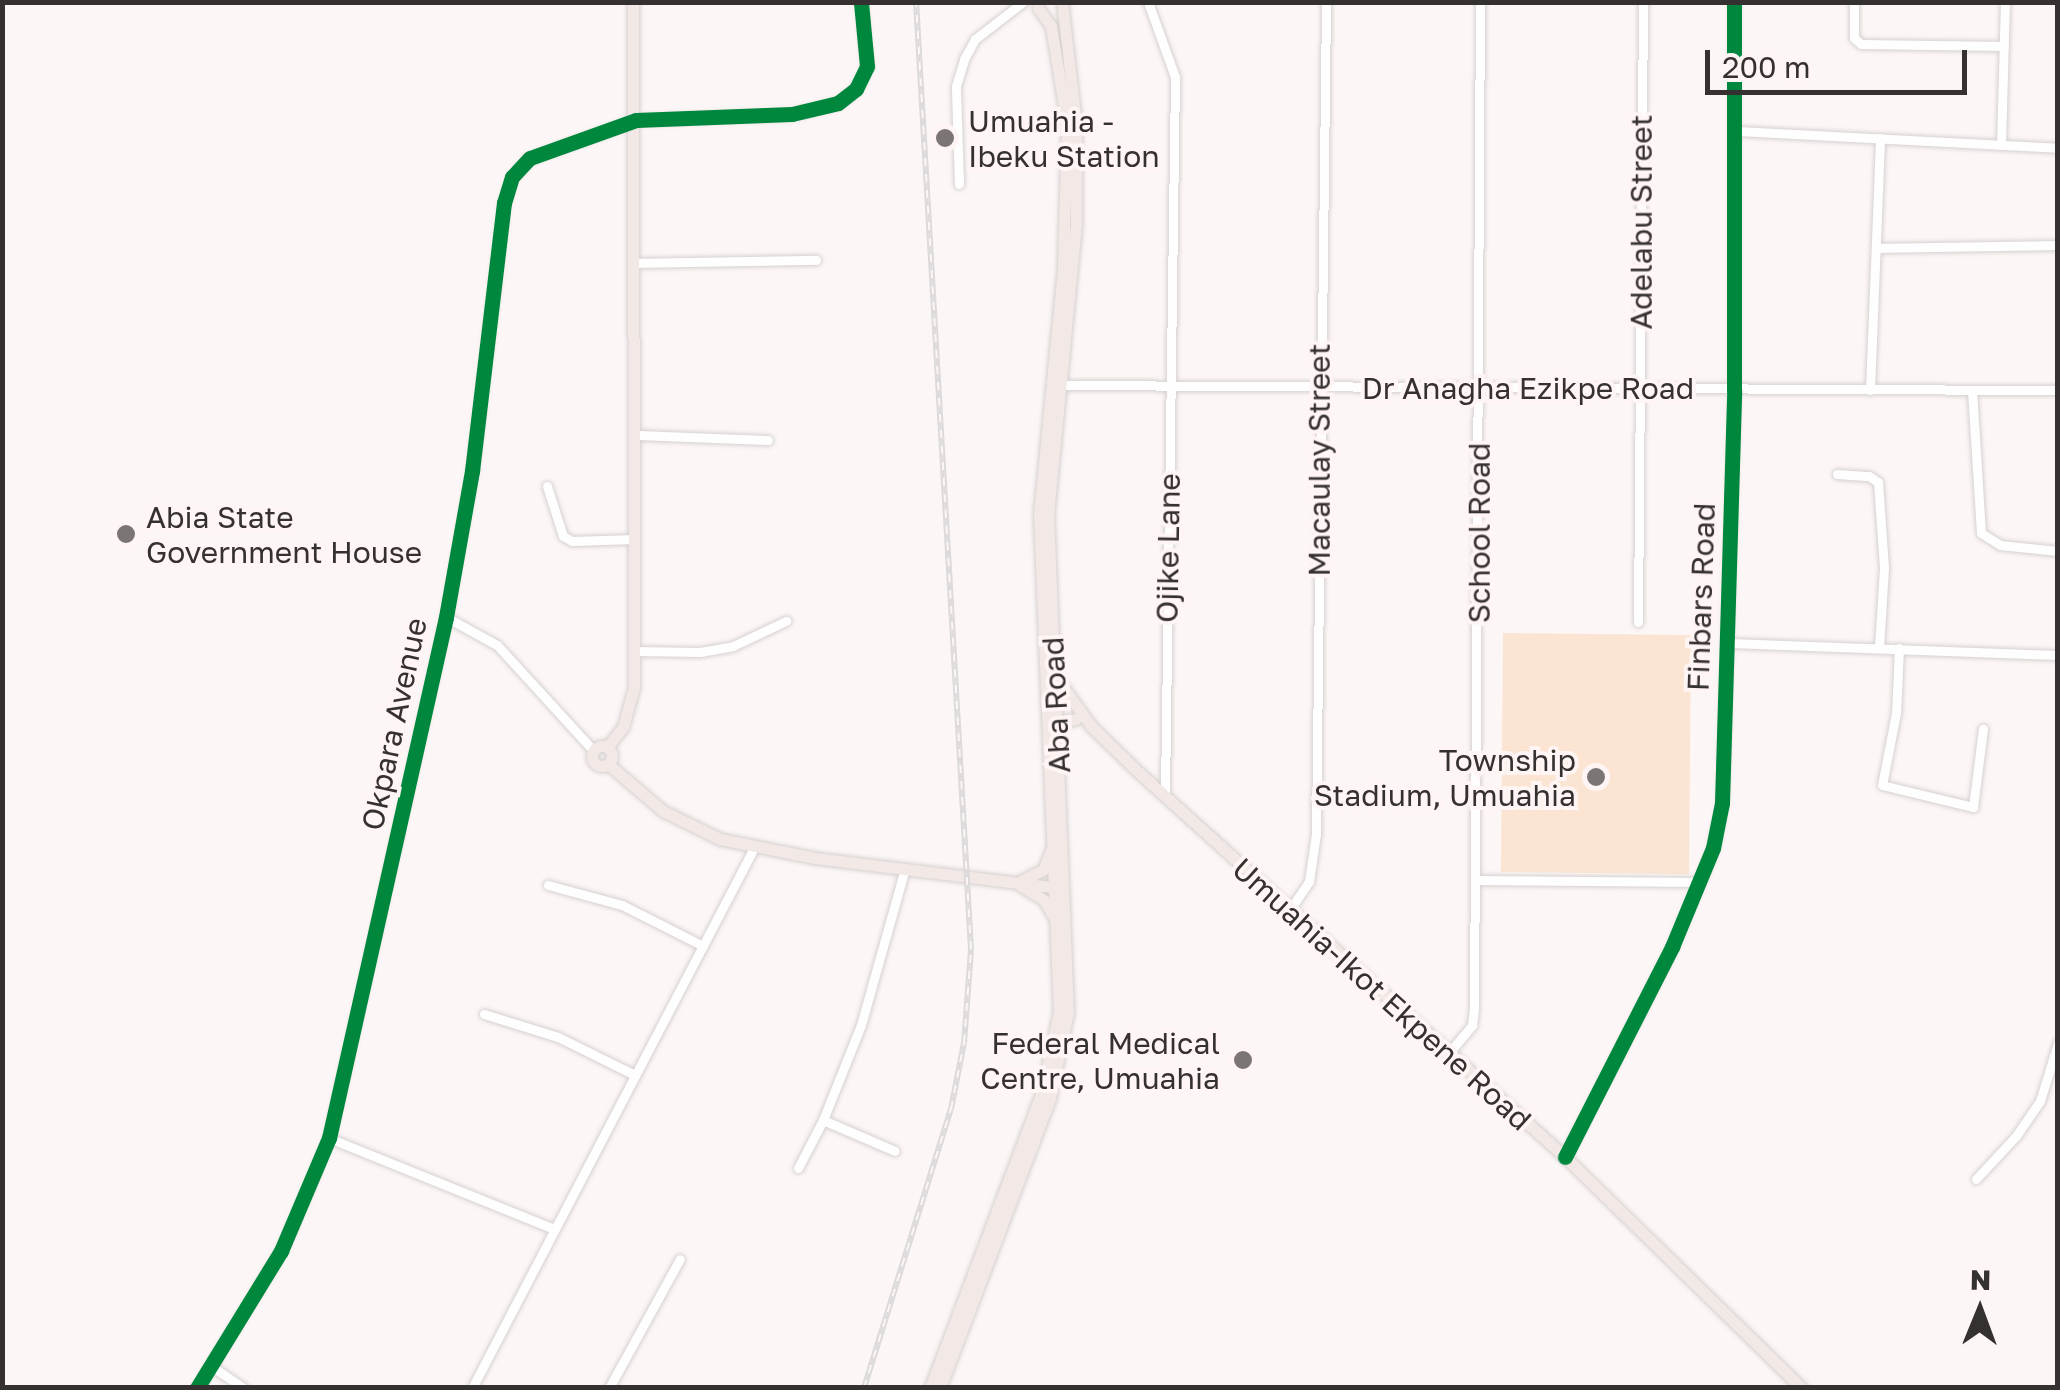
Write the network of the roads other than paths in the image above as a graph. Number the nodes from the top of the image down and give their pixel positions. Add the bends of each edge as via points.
1 (633, 2) edge
2 (862, 2) edge
3 (1023, 2) edge
4 (1062, 2) edge
5 (1148, 2) edge
6 (1326, 2) edge
7 (1480, 2) edge
8 (1642, 2) edge
9 (1734, 2) edge
10 (1854, 2) edge
11 (2005, 2) edge
12 (1035, 5) edge
13 (2004, 46) junction
14 (636, 120) junction
15 (1737, 131) junction
16 (1880, 138) junction
17 (2001, 145) junction
18 (2058, 148) edge
19 (960, 184) dead end
20 (2058, 245) edge
21 (1876, 248) junction
22 (816, 260) dead end
23 (637, 263) junction
24 (1054, 384) junction
25 (1171, 386) junction
26 (1320, 386) junction
27 (1481, 387) junction
28 (1640, 387) junction
29 (1734, 390) junction
30 (1870, 390) junction
31 (1972, 390) junction
32 (2058, 390) edge
33 (636, 435) junction
34 (768, 440) dead end
35 (1837, 474) dead end
36 (546, 486) dead end
37 (635, 539) junction
38 (2058, 551) edge
39 (446, 616) junction
40 (786, 621) dead end
41 (1638, 622) dead end
42 (1727, 643) junction
43 (1879, 646) junction
44 (1899, 648) junction
45 (634, 651) junction
46 (2058, 656) edge
47 (1055, 672) junction
48 (1073, 702) junction
49 (1052, 707) junction
50 (1076, 719) junction
51 (1090, 726) junction
52 (1983, 729) dead end
53 (1058, 730) junction
54 (607, 747) junction
55 (593, 750) junction
56 (608, 764) junction
57 (1165, 796) junction
58 (1053, 836) junction
59 (754, 848) junction
60 (905, 868) junction
61 (1478, 880) junction
62 (1698, 882) junction
63 (1014, 883) junction
64 (548, 884) dead end
65 (1060, 888) junction
66 (1289, 911) junction
67 (1058, 930) junction
68 (703, 946) junction
69 (484, 1014) dead end
70 (2058, 1043) edge
71 (1448, 1054) junction
72 (635, 1076) junction
73 (823, 1120) junction
74 (328, 1138) junction
75 (895, 1151) dead end
76 (1565, 1158) junction
77 (798, 1168) dead end
78 (1976, 1180) dead end
79 (1008, 1196) junction
80 (554, 1229) junction
81 (680, 1259) dead end
82 (211, 1366) junction
83 (197, 1388) edge
84 (244, 1388) edge
85 (472, 1388) edge
86 (610, 1388) edge
87 (930, 1388) edge
88 (940, 1388) edge
89 (1802, 1388) edge

1 - 14 main road
2 - 14 street, Okpara Avenue via 867,66 856,89 838,103 792,114
3 - 19 street via 975,39 964,59 956,86
4 - 12 main road via 1048,11
4 - 24 main road, Aba Road via 1076,172 1072,269
5 - 25 street, Ojike Lane via 1175,77
6 - 26 street, Macaulay Street
7 - 27 street, School Road
8 - 28 street, Adelabu Street
9 - 15 street, Finbars Road
10 - 13 street via 1854,38 1862,44
11 - 13 street
12 - 24 main road, Aba Road via 1051,26 1066,124
13 - 17 street
14 - 23 main road
14 - 39 street, Okpara Avenue via 530,158 506,189 472,471
15 - 16 street
15 - 29 street, Finbars Road
16 - 17 street
16 - 21 street
17 - 18 street
20 - 21 street
21 - 30 street
22 - 23 street
23 - 33 main road
24 - 25 street, Dr Anagha Ezikpe Road
24 - 47 main road, Aba Road via 1048,515
24 - 49 main road, Aba Road via 1039,514
25 - 26 street, Dr Anagha Ezikpe Road
25 - 57 street, Ojike Lane
26 - 27 street, Dr Anagha Ezikpe Road
26 - 66 street, Macaulay Street via 1316,834 1309,882
27 - 28 street, Dr Anagha Ezikpe Road
27 - 61 street, School Road
28 - 29 street, Dr Anagha Ezikpe Road
28 - 41 street, Adelabu Street
29 - 30 street, Dr Anagha Ezikpe Road
29 - 42 street, Finbars Road
30 - 31 street, Dr Anagha Ezikpe Road
31 - 32 street, Dr Anagha Ezikpe Road
31 - 38 street via 1982,533 2000,545
33 - 34 street
33 - 37 main road
35 - 43 street via 1878,482 1884,568
36 - 37 street via 563,536
37 - 45 main road
39 - 55 street via 497,645
39 - 74 street, Okpara Avenue
40 - 45 street via 733,646
42 - 43 street
42 - 62 street, Finbars Road via 1722,802
43 - 44 street
44 - 46 street
44 - 52 street via 1882,785 1973,807
45 - 54 main road via 632,701
47 - 48 main road
47 - 49 main road, Aba Road
48 - 49 main road
48 - 51 main road
49 - 50 main road
49 - 53 main road, Aba Road
49 - 58 main road, Aba Road
50 - 51 main road
50 - 53 main road
51 - 57 main road, Umuahia-Ikot Ekpene Road
53 - 65 main road, Aba Road
54 - 55 main road
54 - 56 main road
55 - 56 main road via 595,763
56 - 59 main road via 676,819
57 - 66 main road, Umuahia-Ikot Ekpene Road
58 - 63 main road via 1043,870
58 - 65 main road, Aba Road
59 - 60 main road
59 - 68 street
60 - 63 main road
60 - 73 street via 860,1025
61 - 62 street
61 - 71 street, School Road via 1472,1024
62 - 76 street, Finbars Road
63 - 65 main road
63 - 67 main road via 1044,900
64 - 68 street via 622,905
65 - 67 main road, Aba Road
65 - 79 main road, Aba Road via 1070,978 1064,1043 1050,1098
66 - 71 main road, Umuahia-Ikot Ekpene Road
67 - 79 main road, Aba Road via 1055,1042
68 - 72 street
69 - 72 street via 558,1037
70 - 78 street via 2040,1100
71 - 76 main road, Umuahia-Ikot Ekpene Road
72 - 80 street
73 - 75 street
73 - 77 street
74 - 80 street
74 - 82 street, Okpara Avenue via 280,1252
76 - 89 main road, Umuahia-Ikot Ekpene Road
79 - 87 main road, Aba Road
79 - 88 main road, Aba Road
80 - 85 street
81 - 86 street
82 - 83 street, Okpara Avenue
82 - 84 street

